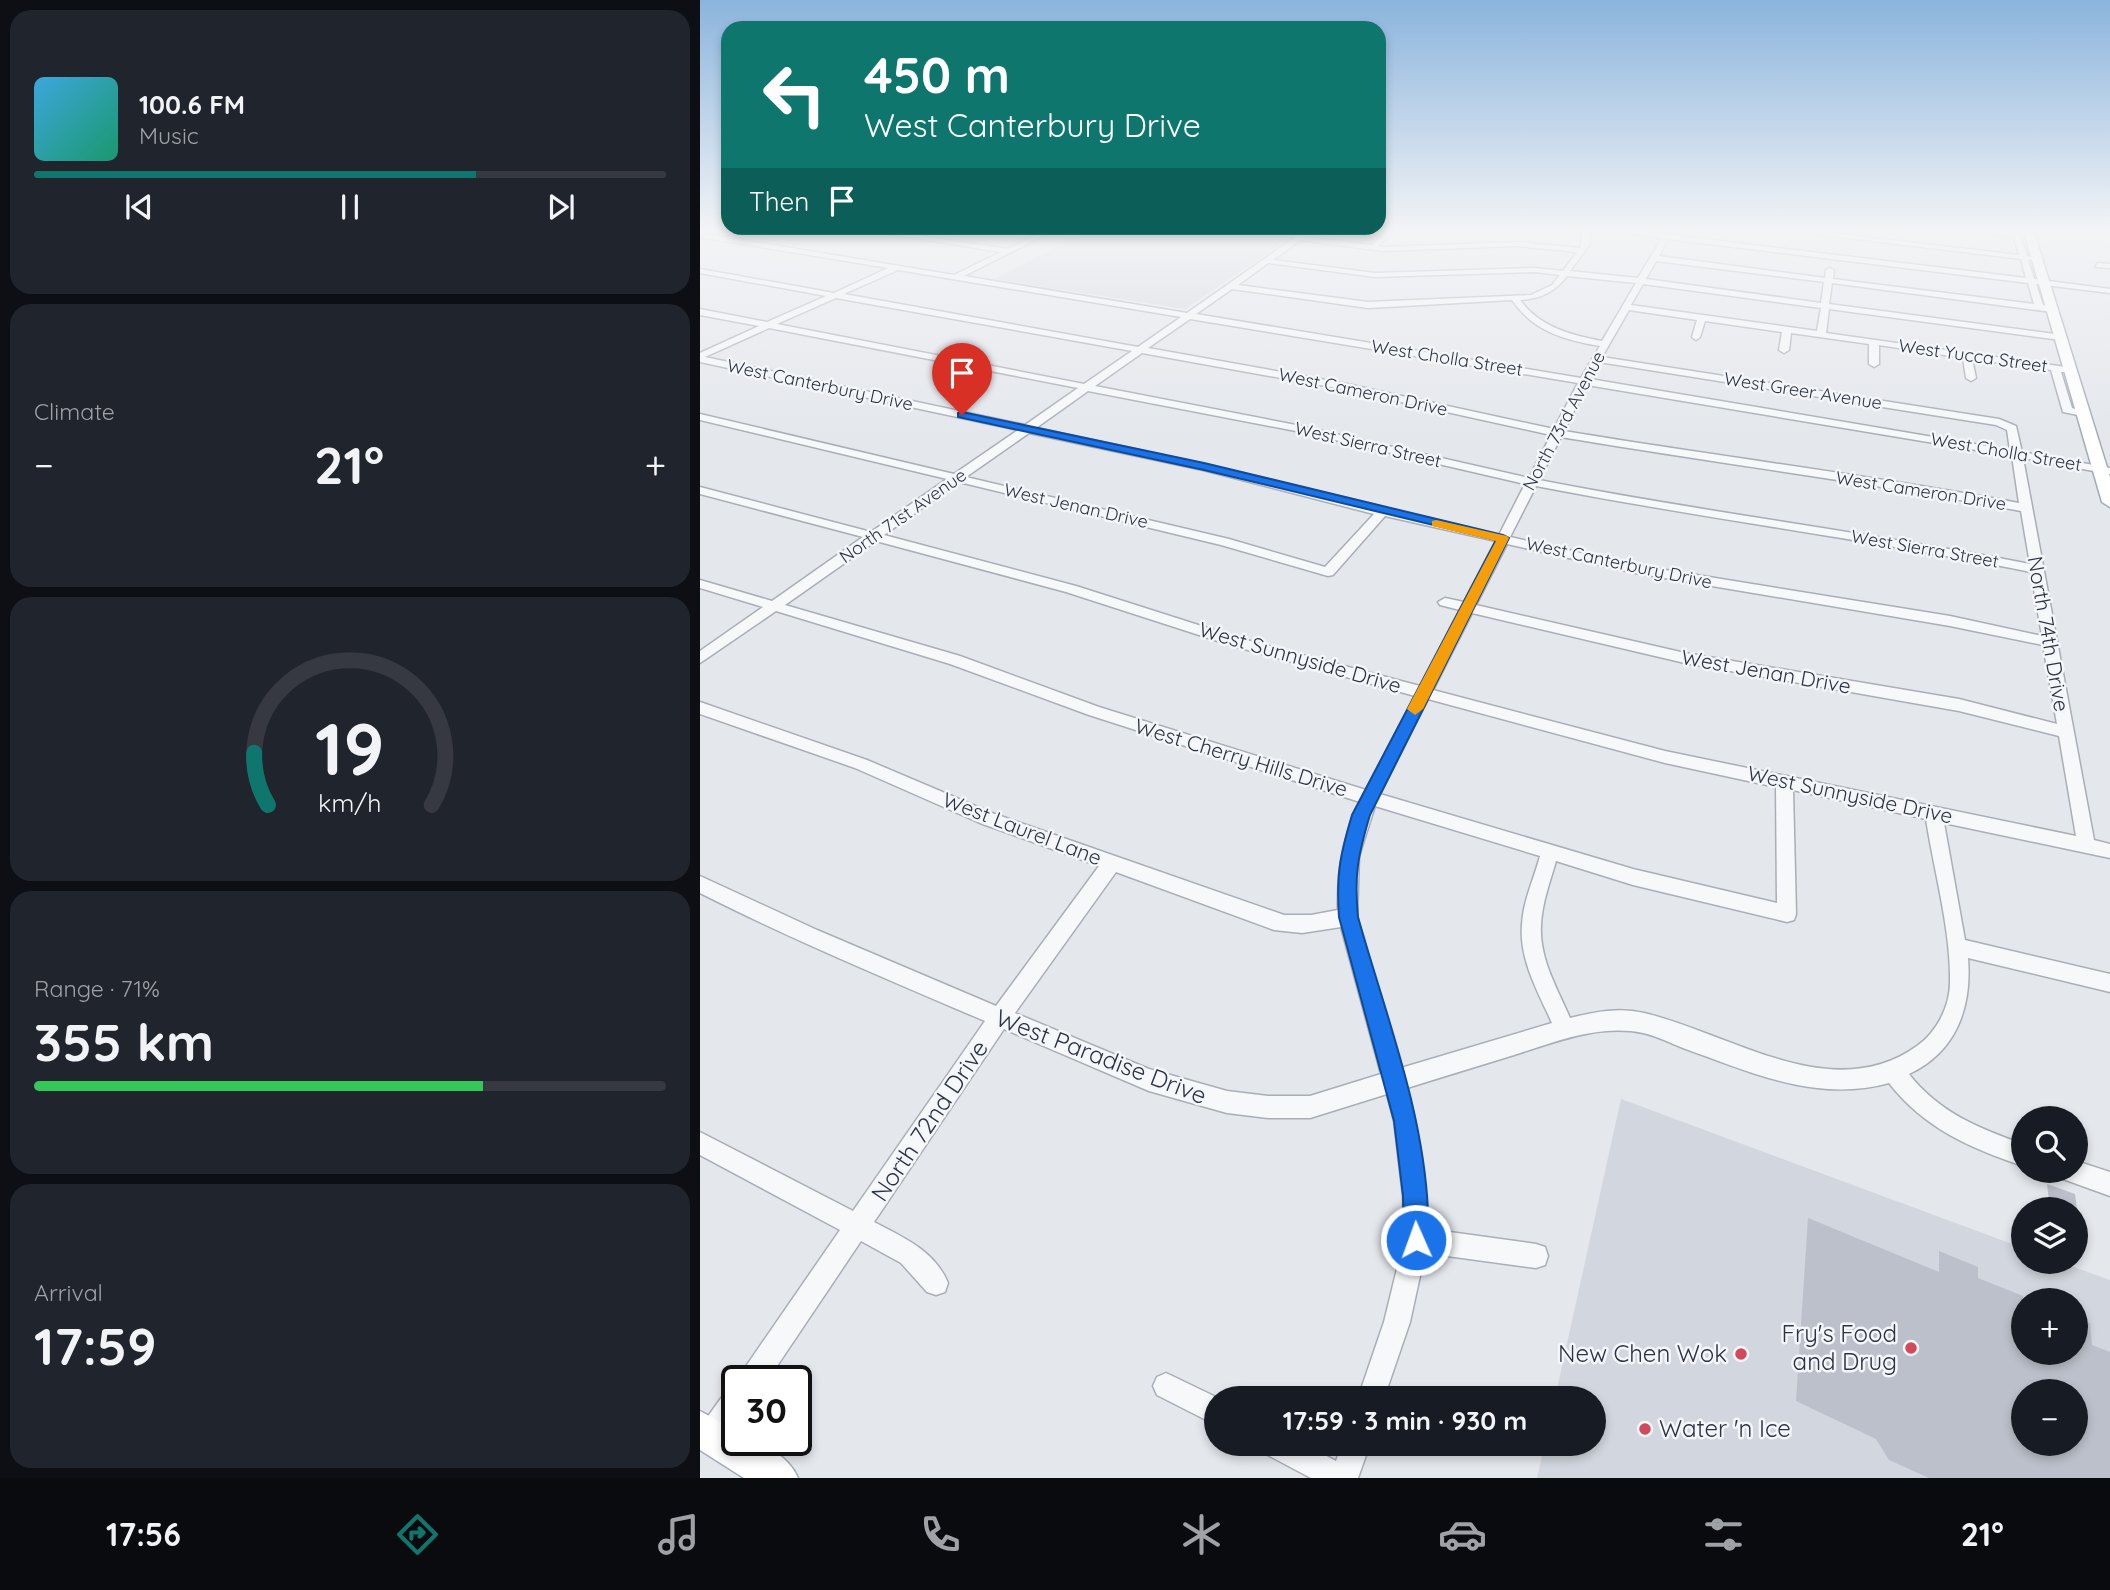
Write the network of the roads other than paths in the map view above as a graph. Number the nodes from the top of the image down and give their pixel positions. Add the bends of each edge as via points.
1 (829, 298) edge
2 (853, 298) edge
3 (1081, 298) edge
4 (1214, 298) edge
5 (1313, 298) edge
6 (1514, 298) joint
7 (1632, 298) edge
8 (1766, 298) edge
9 (1826, 298) edge
10 (1966, 298) edge
11 (2036, 298) edge
12 (2049, 298) edge
13 (1825, 306) junction
14 (1627, 307) junction
15 (2039, 307) junction
16 (2052, 309) junction
17 (700, 312) edge
18 (1189, 316) junction
19 (1702, 317) junction
20 (769, 325) junction
21 (1539, 325) junction
22 (1528, 330) dead end
23 (1787, 330) junction
24 (1821, 334) junction
25 (1696, 337) dead end
26 (2060, 337) junction
27 (1874, 342) junction
28 (1140, 349) junction
29 (1784, 350) dead end
30 (1601, 351) junction
31 (1967, 355) junction
32 (700, 358) edge
33 (1874, 364) dead end
34 (2055, 368) junction
35 (2070, 370) junction
36 (1971, 378) dead end
37 (1584, 381) junction
38 (1086, 387) junction
39 (2084, 415) junction
40 (700, 417) edge
41 (2009, 424) joint
42 (1027, 429) junction
43 (1557, 433) junction
44 (2016, 454) junction
45 (2105, 470) edge
46 (957, 478) junction
47 (1532, 482) junction
48 (700, 490) edge
49 (2110, 502) edge
50 (2026, 508) junction
51 (1382, 512) junction
52 (875, 536) junction
53 (1503, 538) junction
54 (2038, 569) junction
55 (700, 584) edge
56 (1445, 602) dead end
57 (774, 607) junction
58 (1468, 607) junction
59 (2050, 642) junction
60 (700, 658) edge
61 (1423, 693) junction
62 (700, 708) edge
63 (2065, 732) junction
64 (1784, 782) junction
65 (1370, 798) junction
66 (1933, 812) junction
67 (2086, 845) junction
68 (2110, 851) edge
69 (1550, 852) junction
70 (1112, 863) junction
71 (700, 884) edge
72 (1348, 917) junction
73 (1957, 947) junction
74 (2110, 983) edge
75 (1000, 1017) junction
76 (1565, 1029) junction
77 (1893, 1071) junction
78 (1396, 1083) junction
79 (700, 1143) edge
80 (2011, 1151) edge
81 (2088, 1177) edge
82 (2110, 1184) edge
83 (858, 1227) junction
84 (1416, 1240) junction
85 (1536, 1256) dead end
86 (936, 1283) dead end
87 (762, 1365) edge
88 (1166, 1386) dead end
89 (1375, 1386) edge
90 (1204, 1406) edge
91 (721, 1417) edge
92 (706, 1432) edge
93 (1299, 1456) edge
94 (1351, 1456) edge
95 (779, 1478) edge
96 (1342, 1478) edge

1 - 20 street
2 - 28 street, West Cameron Drive
3 - 18 street, West Cholla Street
4 - 18 street, North 71st Avenue
5 - 6 street via 1368,306 1440,307
6 - 21 street via 1522,312
7 - 14 street, North 73rd Avenue
8 - 13 street
9 - 13 street
10 - 15 street
11 - 15 street
12 - 16 main road
13 - 24 street
13 - 26 street
14 - 19 street, West Yucca Street
14 - 30 street, North 73rd Avenue
15 - 16 street
16 - 26 main road
17 - 20 street, West Sierra Street
18 - 28 street, North 71st Avenue
18 - 37 street, West Cholla Street
19 - 23 street, West Yucca Street
19 - 25 street
20 - 32 street
20 - 38 street, West Sierra Street
21 - 22 street
21 - 30 street
23 - 24 street, West Yucca Street
23 - 29 street
24 - 27 street, West Yucca Street
26 - 35 main road
27 - 31 street, West Yucca Street
27 - 33 street
28 - 38 street, North 71st Avenue
28 - 43 street, West Cameron Drive via 1342,386
30 - 37 street, North 73rd Avenue
30 - 41 street, West Greer Avenue
31 - 34 street, West Yucca Street
31 - 36 street
32 - 42 street, West Canterbury Drive
34 - 35 street, West Yucca Street
34 - 39 street via 2067,410
35 - 39 main road
37 - 43 street, North 73rd Avenue
37 - 44 street, West Cholla Street
38 - 42 street, North 71st Avenue
38 - 47 street, West Sierra Street via 1296,428
39 - 45 main road
40 - 46 street, West Jenan Drive
41 - 44 street, North 74th Drive
42 - 46 street, North 71st Avenue
42 - 51 street, West Canterbury Drive
43 - 47 street, North 73rd Avenue
43 - 50 street, West Cameron Drive
44 - 45 street, West Cholla Street
44 - 50 street, North 74th Drive
45 - 49 main road
46 - 51 street, West Jenan Drive via 1225,542 1328,572
46 - 52 street, North 71st Avenue
47 - 53 street, North 73rd Avenue
47 - 54 street, West Sierra Street via 1660,508 1924,547
48 - 52 street, West Sunnyside Drive
50 - 54 street, North 74th Drive
51 - 53 street, West Canterbury Drive
52 - 57 street, North 71st Avenue
52 - 61 street, West Sunnyside Drive
53 - 58 street, North 73rd Avenue
53 - 59 street, West Canterbury Drive via 1673,576
54 - 59 street, North 74th Drive
55 - 57 street, West Cherry Hills Drive
56 - 58 street
57 - 60 street, North 71st Avenue
57 - 65 street, West Cherry Hills Drive via 955,660 1094,711
58 - 61 street, North 73rd Avenue
58 - 63 street, West Jenan Drive via 1685,658 1959,705
59 - 63 street, North 74th Drive
61 - 64 street, West Sunnyside Drive via 1665,757
61 - 65 street, North 73rd Avenue
62 - 70 street, West Laurel Lane via 861,764 959,808
63 - 67 street, North 74th Drive
64 - 66 street, West Sunnyside Drive
64 - 69 street, West Cherry Hills Drive via 1787,914
65 - 69 street, West Cherry Hills Drive
65 - 72 street, North 73rd Avenue via 1348,858
66 - 67 street, West Sunnyside Drive
66 - 73 street
67 - 68 street, West Sunnyside Drive
69 - 76 street via 1533,913 1532,939
70 - 72 street, West Laurel Lane via 1293,926
70 - 75 street, North 72nd Drive
71 - 75 street, West Paradise Drive via 821,943
72 - 78 street, North 73rd Avenue
73 - 74 street
73 - 77 street via 1960,984 1954,1014 1932,1048
75 - 78 street, West Paradise Drive via 1161,1085 1238,1106 1310,1107
75 - 83 street, North 72nd Drive
76 - 77 street, West Paradise Drive via 1604,1020 1643,1023 1805,1077 1844,1080
76 - 78 street, West Paradise Drive
77 - 80 street via 1919,1104 1942,1121
78 - 84 street, North 73rd Avenue via 1411,1158
79 - 83 street
81 - 82 street
83 - 86 street via 910,1254
83 - 87 street, North 72nd Drive
84 - 85 street
84 - 89 street, North 73rd Avenue via 1397,1322
88 - 90 street
91 - 92 street
92 - 95 main road
93 - 96 street
94 - 96 street

